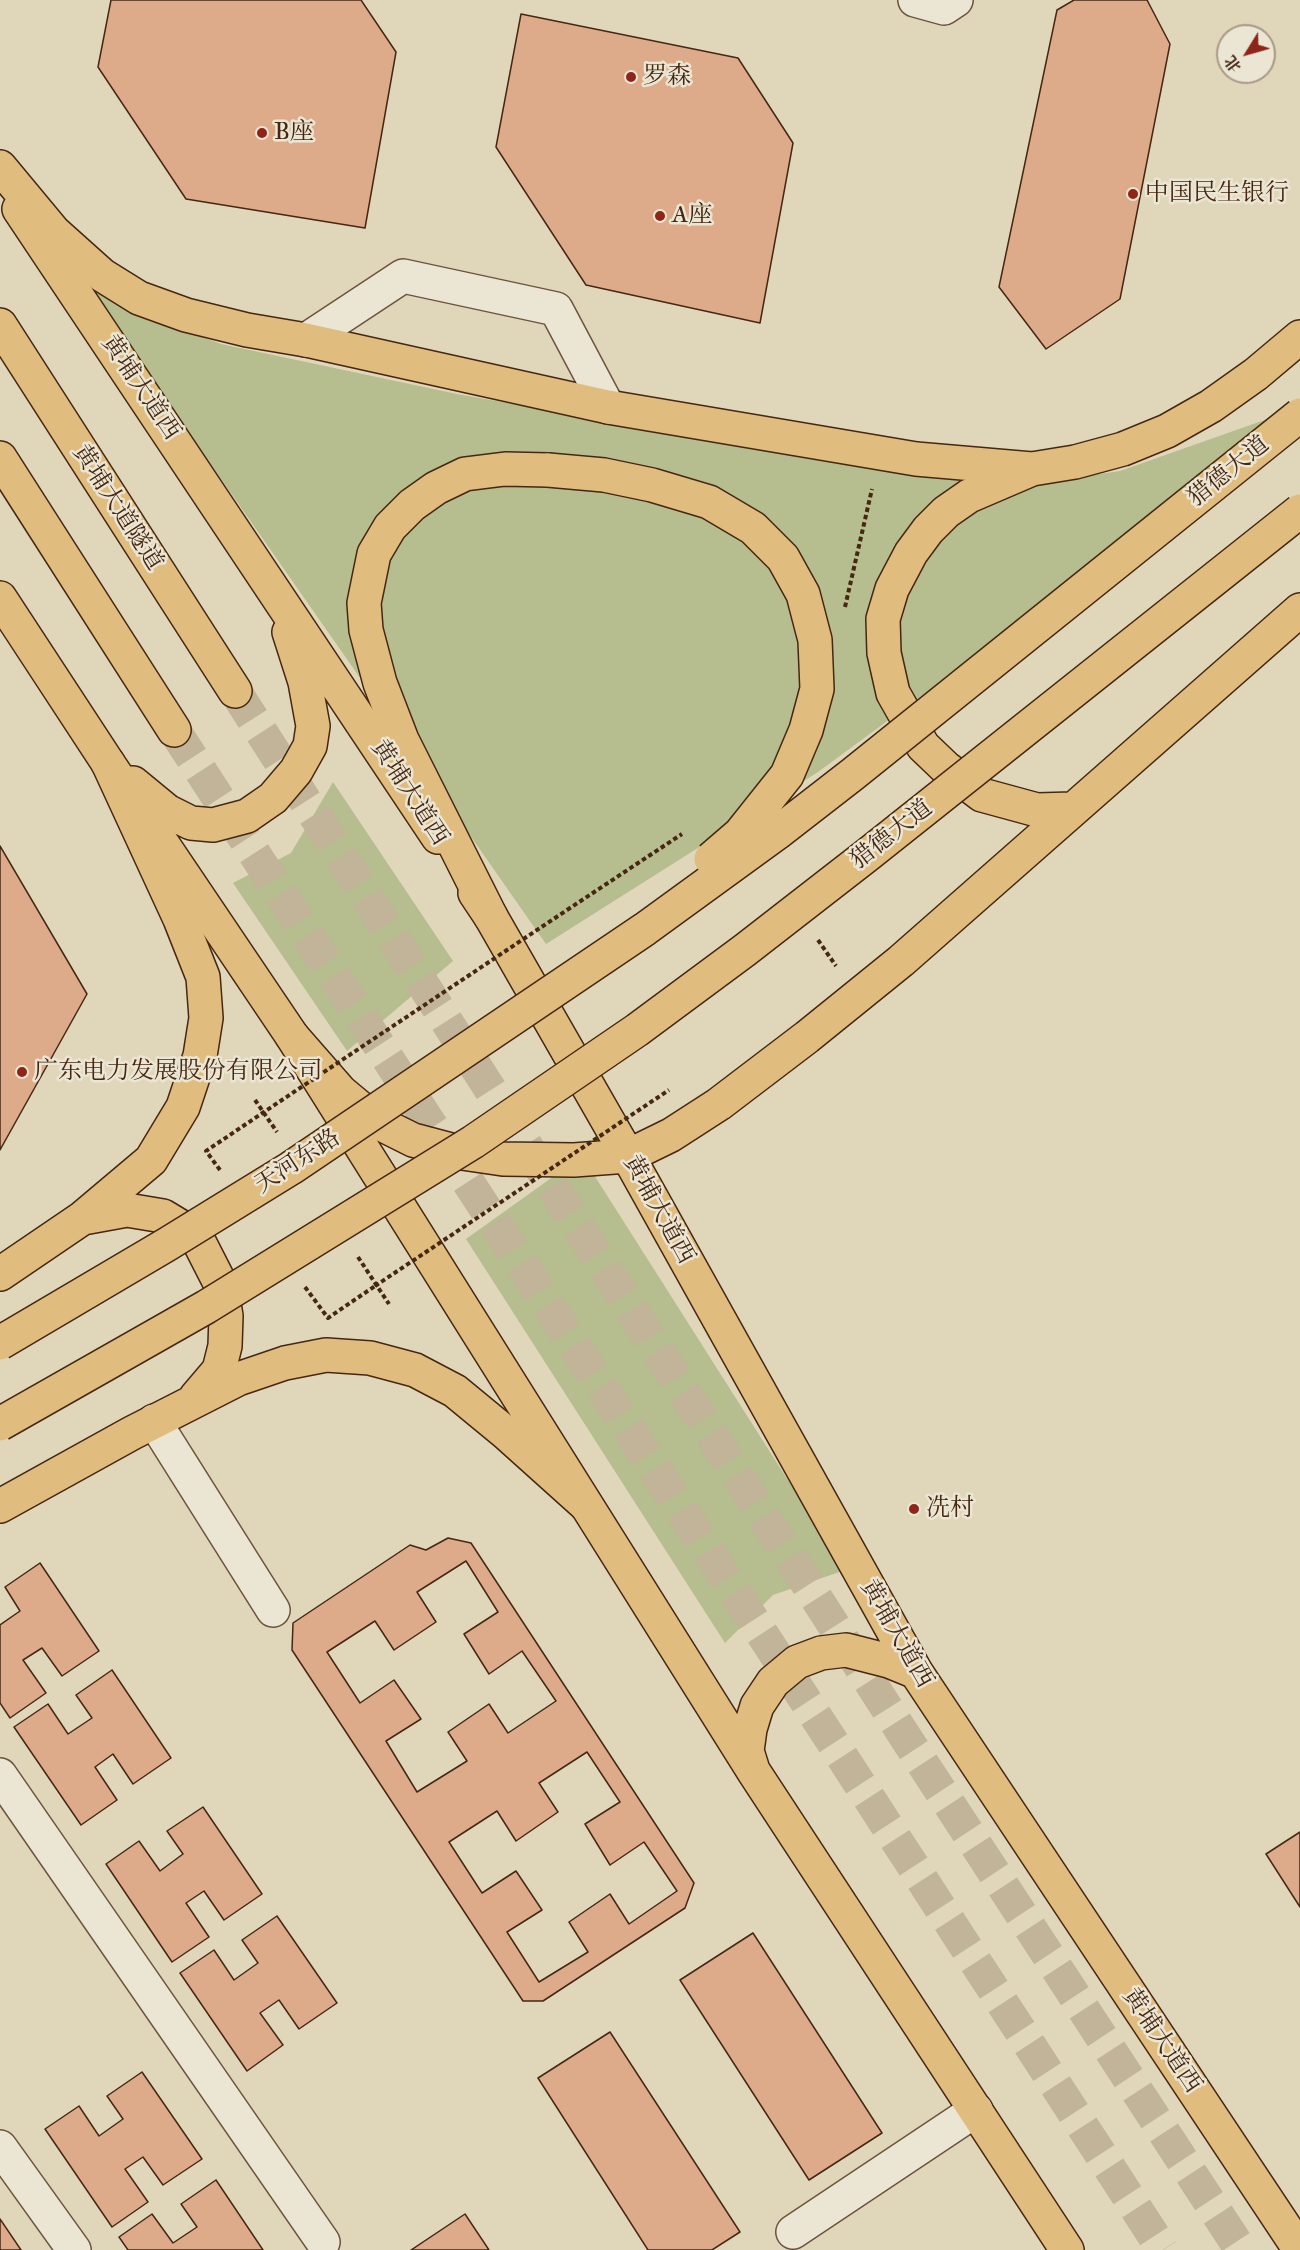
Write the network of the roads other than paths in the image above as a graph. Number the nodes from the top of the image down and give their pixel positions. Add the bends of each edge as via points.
1 (915, 0) edge
2 (956, 0) edge
3 (0, 167) edge
4 (0, 180) edge
5 (0, 325) edge
6 (1300, 337) edge
7 (306, 340) junction
8 (608, 407) junction
9 (1300, 415) edge
10 (0, 458) edge
11 (1032, 469) junction
12 (1300, 511) edge
13 (272, 586) junction
14 (0, 598) edge
15 (1300, 610) edge
16 (235, 691) tunnel mouth
17 (174, 730) tunnel mouth
18 (108, 763) junction
19 (1073, 809) junction
20 (491, 917) junction
21 (589, 968) junction
22 (292, 1036) junction
23 (628, 1156) junction
24 (82, 1218) junction
25 (0, 1274) edge
26 (0, 1342) edge
27 (193, 1401) junction
28 (154, 1421) junction
29 (0, 1424) edge
30 (585, 1504) junction
31 (0, 1506) edge
32 (273, 1610) dead end
33 (916, 1672) junction
34 (754, 1772) junction
35 (0, 1775) edge
36 (976, 2110) junction
37 (0, 2147) edge
38 (793, 2232) dead end
39 (323, 2242) dead end
40 (74, 2250) edge
41 (1067, 2250) edge
42 (1300, 2250) edge

1 - 2 street via 944,8
3 - 7 main road via 54,232 102,275 139,298 186,315
4 - 13 main road, 黄埔大道西
5 - 16 main road, 黄埔大道隧道
6 - 11 main road via 1211,406 1167,431 1123,449
7 - 8 main road
7 - 8 street via 403,276 556,309
8 - 11 main road via 916,459
9 - 21 main road, 猎德大道, bridge via 777,833
10 - 17 main road
11 - 19 main road via 969,496 928,530 892,589 883,619 884,653 893,693 923,746 946,768 982,795 1037,810
12 - 29 main road, 猎德大道, bridge via 745,950 637,1029 472,1142 206,1307
13 - 18 main road via 303,673 313,726 310,746 296,771 273,798 247,816 213,825 191,823 167,811
13 - 20 main road, 黄埔大道西
14 - 18 main road
15 - 19 main road
18 - 22 main road
18 - 24 main road via 203,977 206,1018 200,1056 183,1107 156,1152
19 - 23 main road via 901,961 807,1037 719,1104 671,1135
20 - 21 main road, bridge via 402,740 380,683 366,630 364,603 374,554 390,527 412,506 436,488 465,474 504,469 604,475 709,502 753,528 783,558 803,594 815,640 817,689 806,730 787,775 740,834
20 - 23 main road, 黄埔大道西
21 - 26 main road, 天河东路, bridge via 291,1168
22 - 23 main road via 340,1092 377,1122 412,1140 503,1159
22 - 30 main road
23 - 33 main road, 黄埔大道西
24 - 25 main road
24 - 27 main road via 127,1210 154,1214 196,1236 221,1285 226,1316 219,1370
27 - 28 main road
27 - 30 main road via 238,1379 285,1363 326,1355 370,1358 415,1370 455,1391
28 - 31 main road
28 - 32 street
30 - 34 main road
33 - 34 main road via 846,1650 821,1653 797,1662 773,1682 758,1706 747,1751
33 - 42 main road, 黄埔大道西
34 - 36 main road
35 - 39 street
36 - 38 street
36 - 41 main road
37 - 40 street

